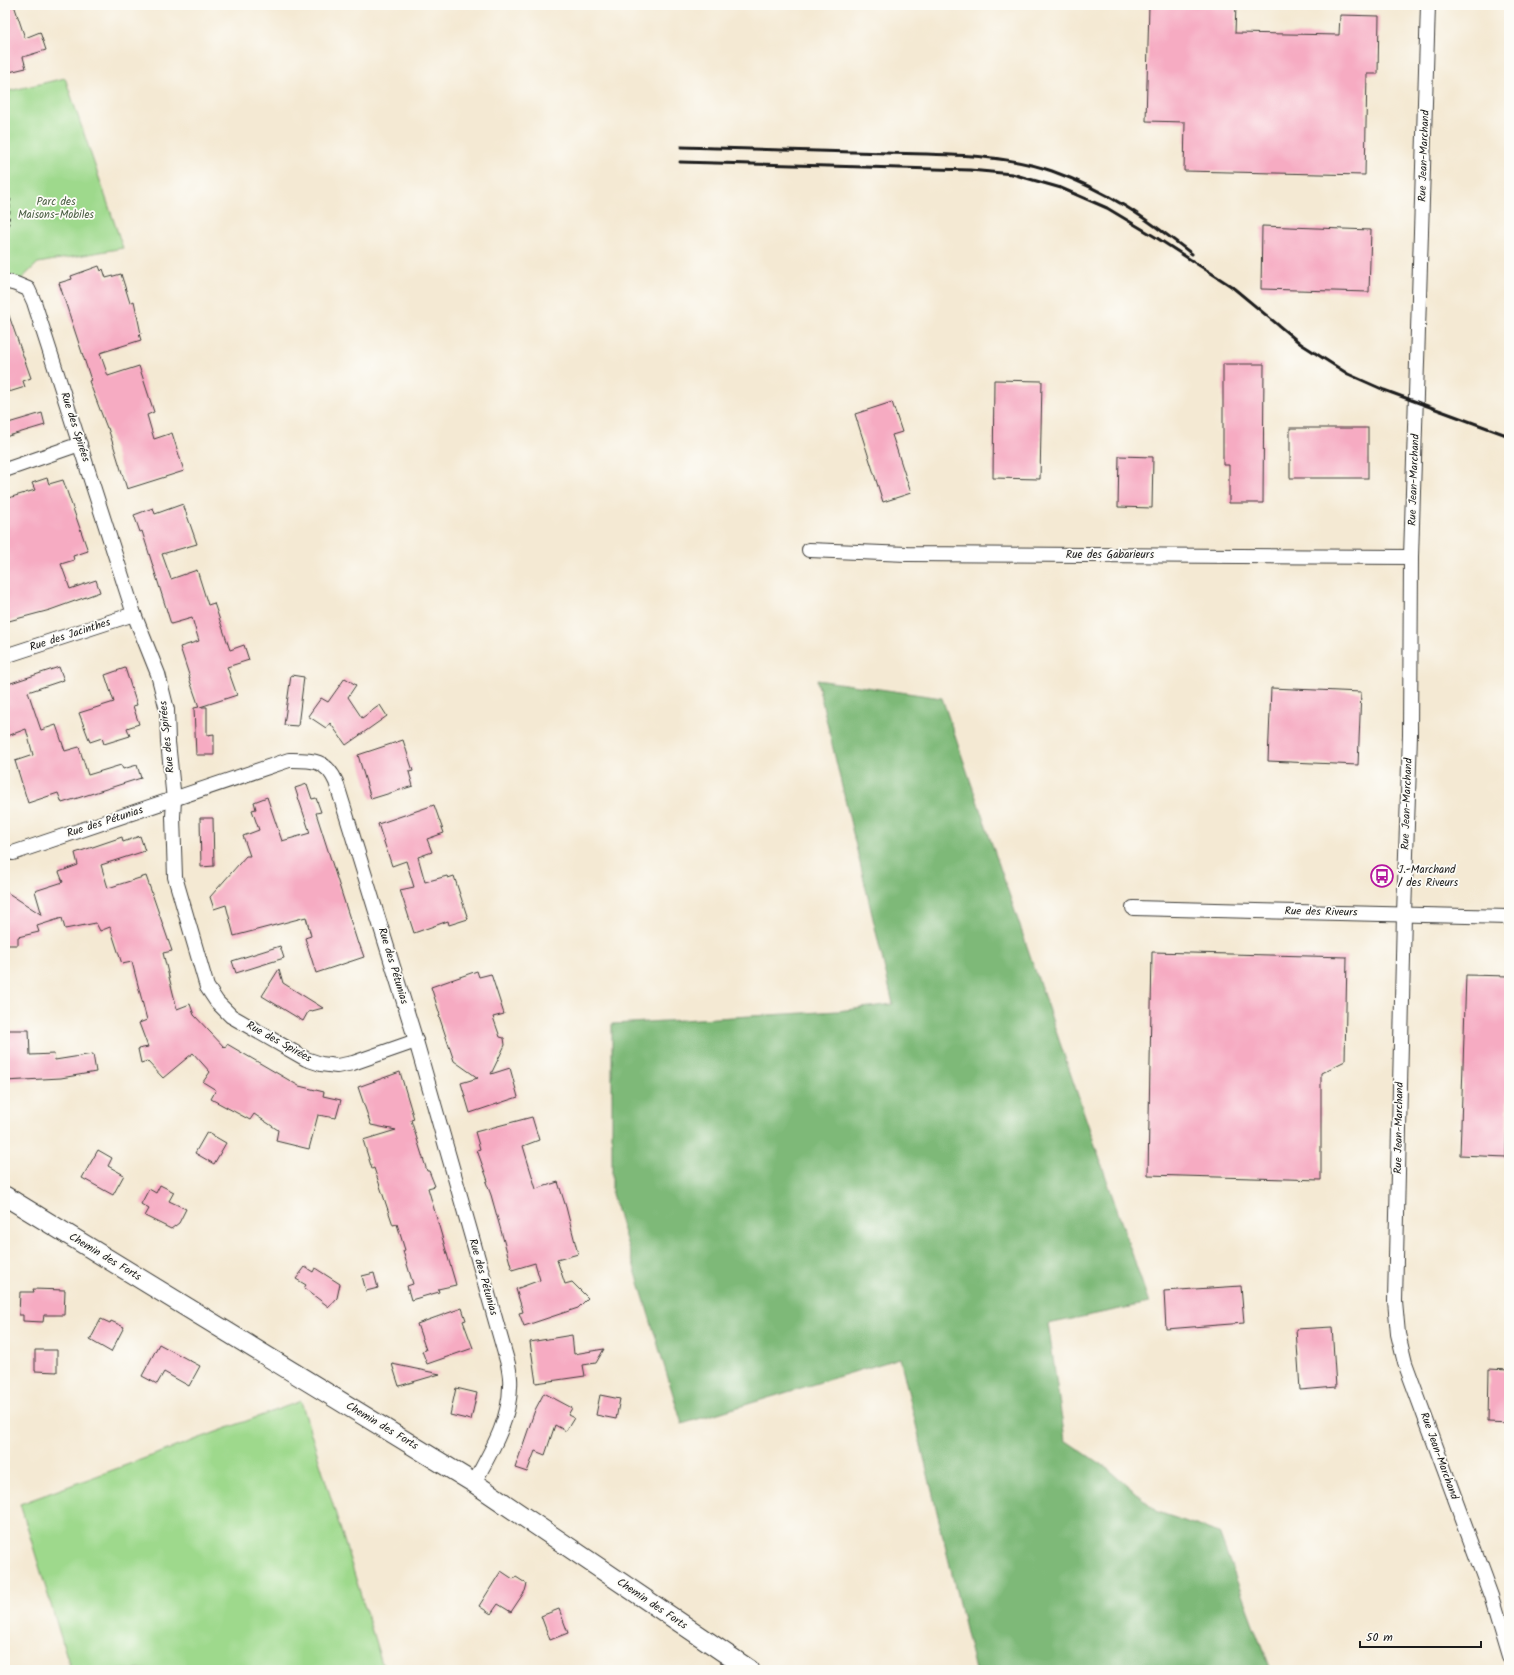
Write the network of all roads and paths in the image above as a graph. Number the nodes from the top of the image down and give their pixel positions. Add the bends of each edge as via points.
1 (1428, 5) edge
2 (5, 188) edge
3 (5, 273) edge
4 (5, 281) edge
5 (80, 444) junction
6 (5, 470) edge
7 (809, 550) dead end
8 (1411, 557) junction
9 (134, 614) junction
10 (5, 656) edge
11 (174, 800) junction
12 (13, 853) dead end
13 (1133, 908) dead end
14 (1404, 914) junction
15 (1509, 917) edge
16 (416, 1041) junction
17 (5, 1196) edge
18 (474, 1483) junction
19 (1509, 1656) edge
20 (750, 1670) edge

1 - 8 street, Rue Jean-Marchand
2 - 3 path via 10,198
4 - 5 street, Rue des Spirées via 28,289 34,302
5 - 6 street
5 - 9 street, Rue des Spirées
7 - 8 street, Rue des Gabarieurs via 907,554
8 - 14 street, Rue Jean-Marchand via 1410,735
9 - 10 street, Rue des Jacinthes
9 - 11 street, Rue des Spirées via 158,674 167,710
11 - 12 street, Rue des Pétunias
11 - 16 street, Rue des Spirées via 174,877 207,987 231,1016 306,1059 321,1064 337,1066 353,1063
11 - 16 street, Rue des Pétunias via 289,760 321,762 331,771
13 - 14 street, Rue des Riveurs
14 - 15 street, Rue des Riveurs
14 - 19 street, Rue Jean-Marchand via 1395,1302 1398,1334 1405,1363 1491,1596
16 - 18 street, Rue des Pétunias via 508,1364 510,1386 507,1410 495,1443
17 - 18 street, Chemin des Forts
18 - 20 street, Chemin des Forts

